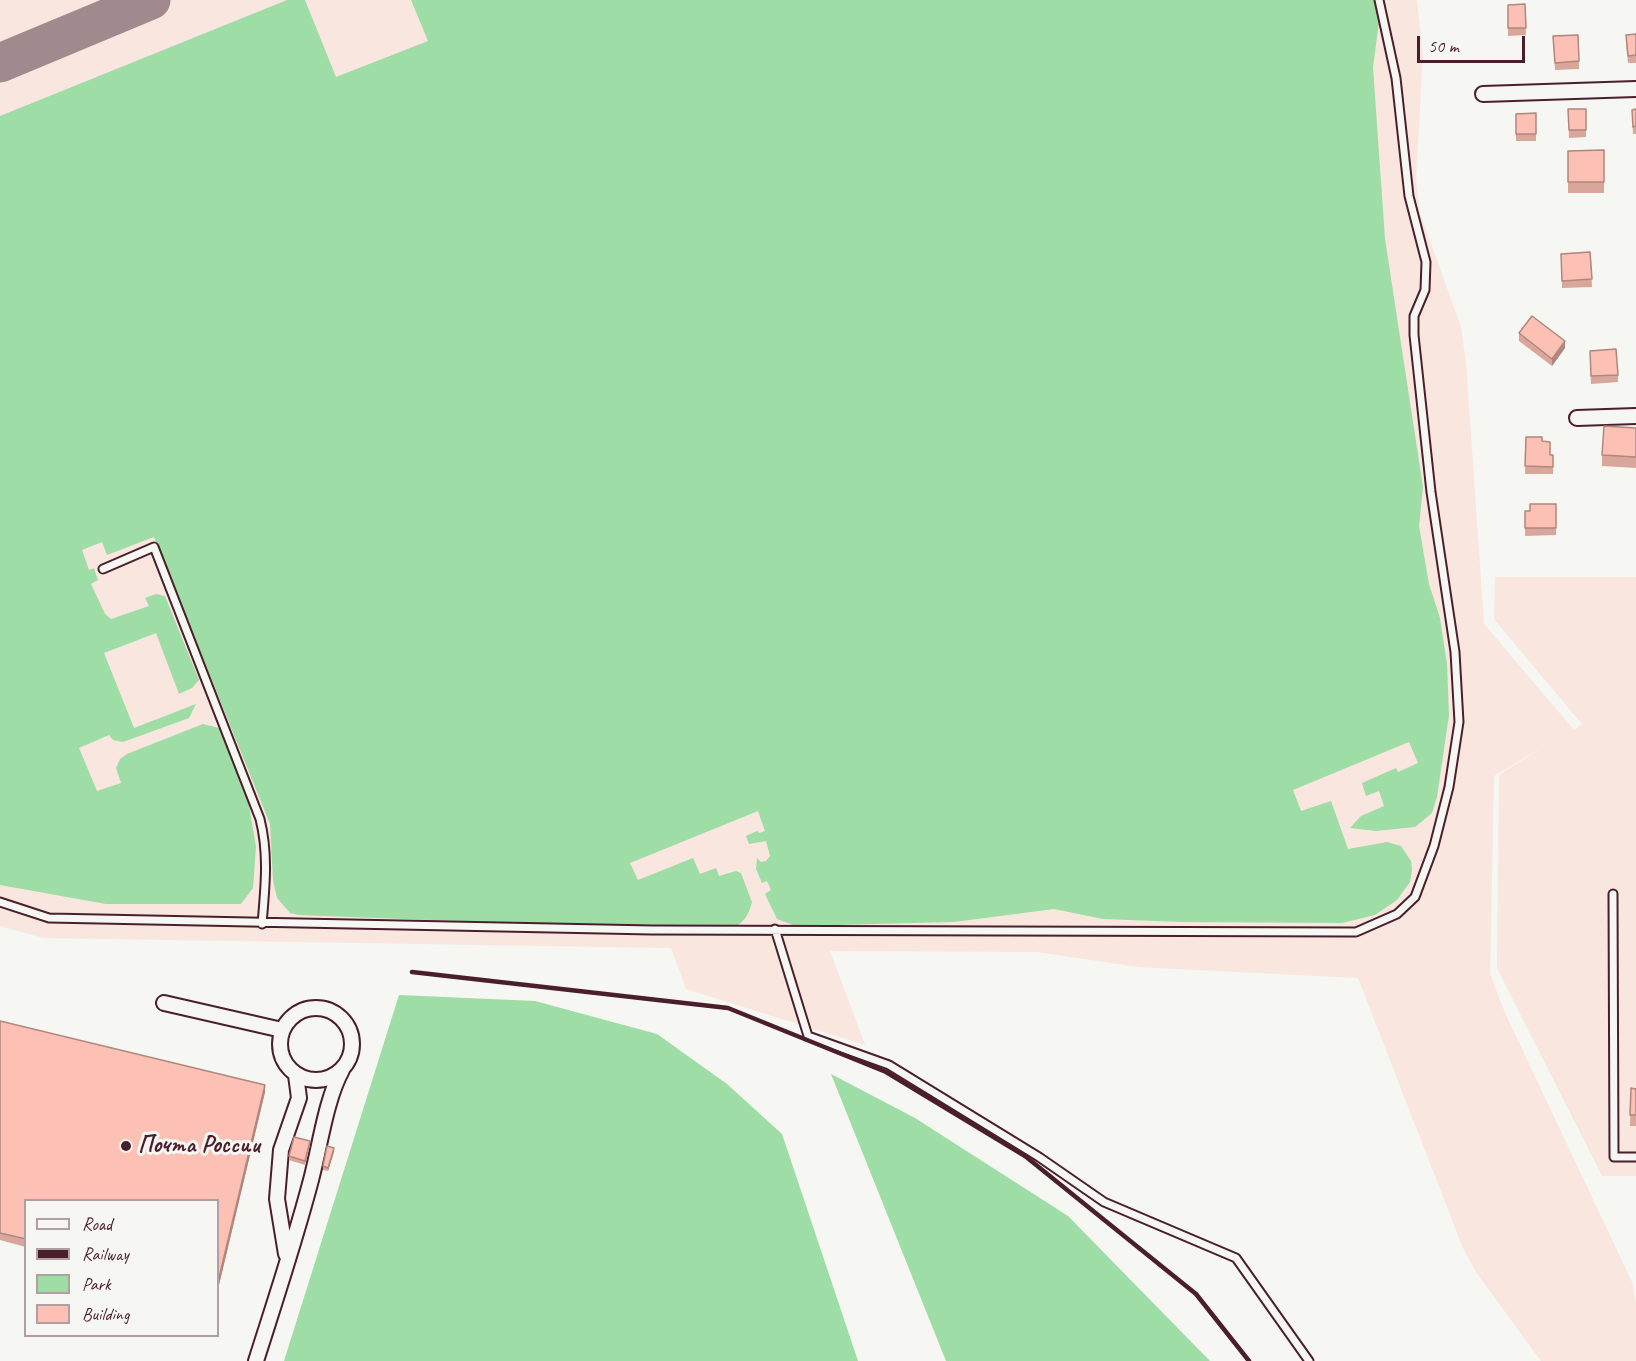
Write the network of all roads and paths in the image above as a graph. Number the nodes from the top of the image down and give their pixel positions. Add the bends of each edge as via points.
1 (1379, 0) edge
2 (1636, 89) edge
3 (1483, 94) dead end
4 (1636, 416) edge
5 (1576, 418) dead end
6 (103, 569) dead end
7 (1612, 894) dead end
8 (0, 902) edge
9 (262, 924) junction
10 (775, 929) junction
11 (164, 1003) dead end
12 (282, 1030) junction
13 (342, 1070) junction
14 (296, 1075) junction
15 (1636, 1157) edge
16 (287, 1262) junction
17 (256, 1361) edge
18 (1309, 1361) edge

1 - 10 lane via 1396,78 1409,196 1426,262 1425,290 1414,316 1414,335 1431,492 1455,652 1459,722 1447,797 1415,897 1397,914 1356,932
2 - 3 street
4 - 5 street
6 - 9 lane via 153,547 260,819 267,866
7 - 15 lane via 1614,1157
8 - 9 lane via 49,918
9 - 10 lane
10 - 18 lane via 808,1036 889,1065 1039,1157 1104,1202 1236,1258
11 - 12 street
12 - 13 street via 297,1012 307,1008 330,1010 340,1016 348,1025 353,1047
12 - 14 street via 281,1055
13 - 14 street via 320,1080
13 - 16 street via 332,1088
14 - 16 street via 299,1098 281,1149 278,1199
16 - 17 street

